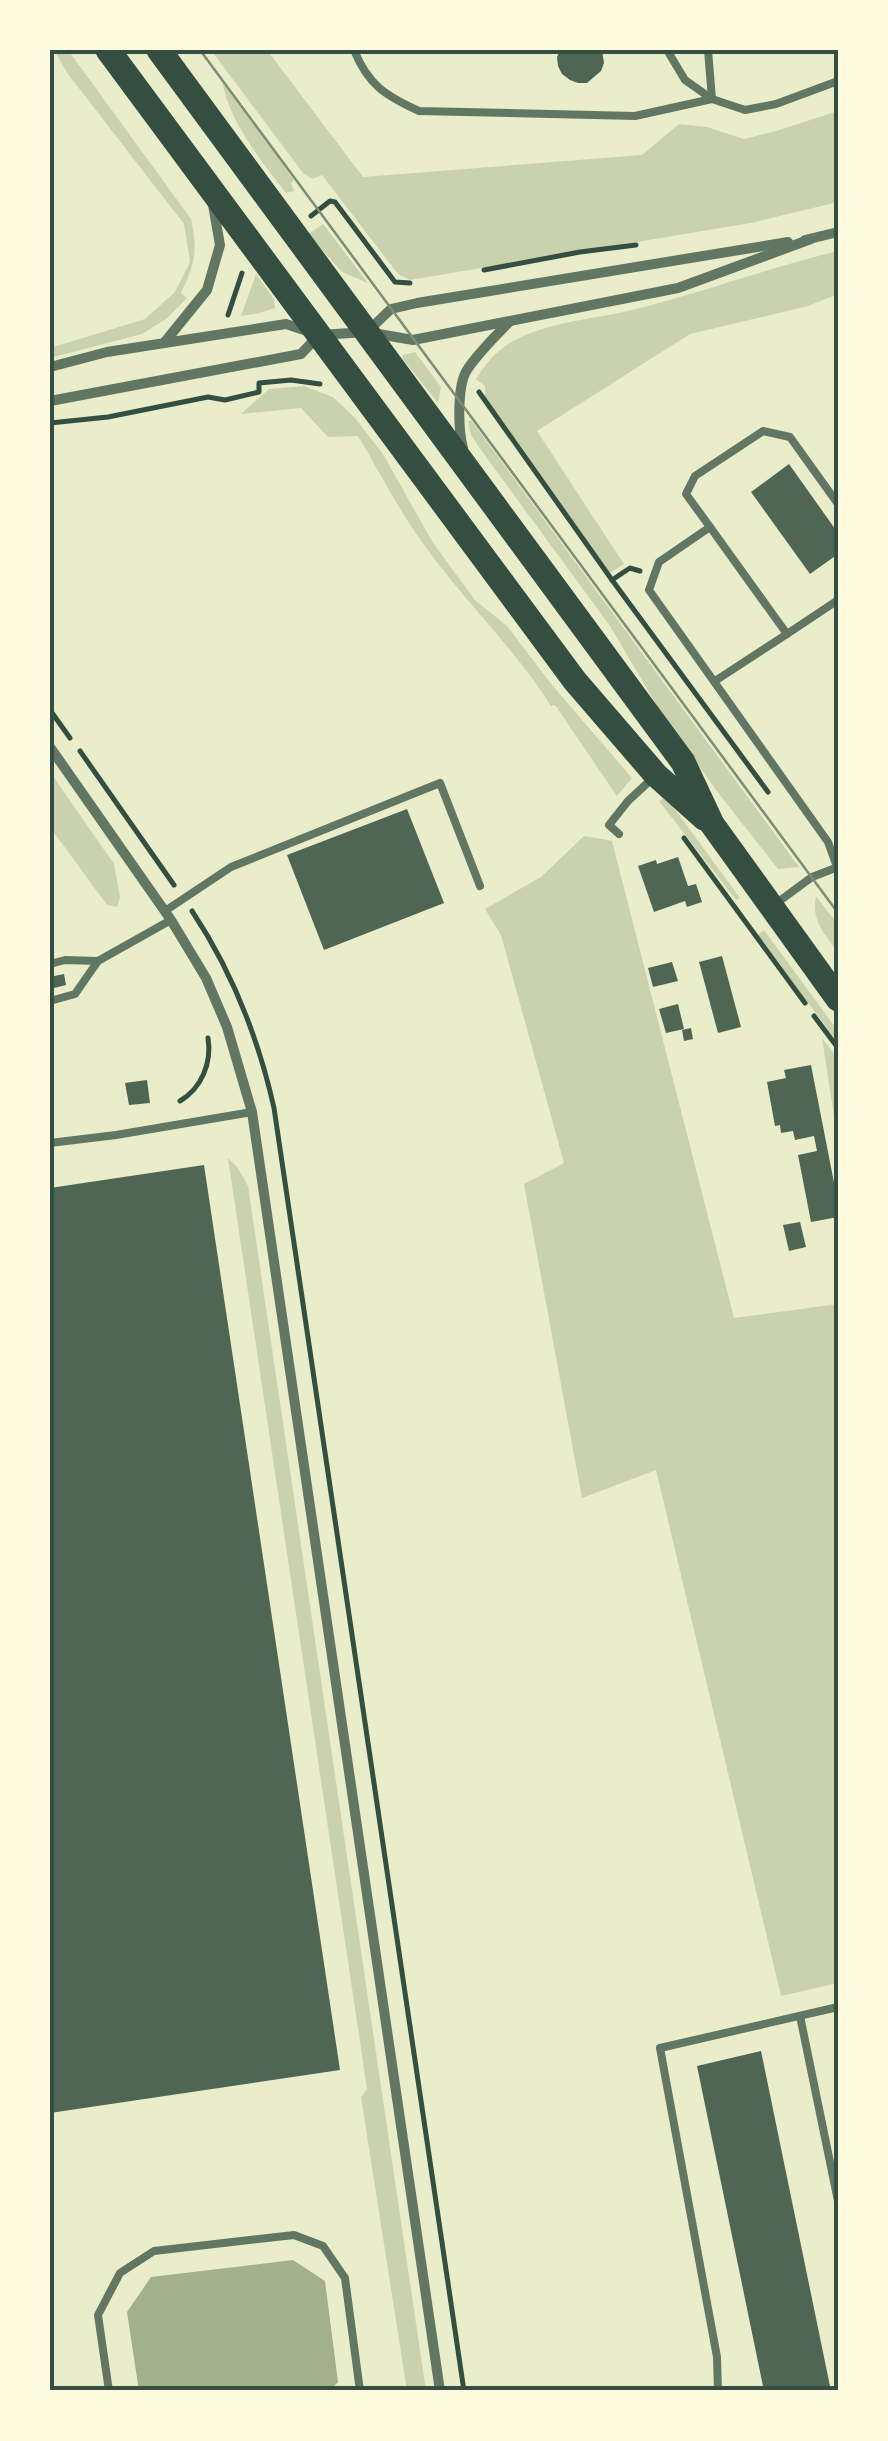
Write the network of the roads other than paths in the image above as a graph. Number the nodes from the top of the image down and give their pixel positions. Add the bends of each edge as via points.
1 (108, 50) edge
2 (158, 50) edge
3 (354, 50) edge
4 (667, 50) edge
5 (708, 50) edge
6 (838, 82) edge
7 (712, 98) junction
8 (207, 184) junction
9 (838, 232) edge
10 (810, 239) junction
11 (510, 321) junction
12 (368, 332) junction
13 (319, 335) junction
14 (164, 343) junction
15 (50, 367) edge
16 (50, 401) edge
17 (469, 471) junction
18 (838, 504) edge
19 (710, 528) junction
20 (838, 600) edge
21 (786, 634) junction
22 (715, 681) junction
23 (50, 747) edge
24 (656, 775) junction
25 (712, 824) junction
26 (618, 834) dead end
27 (837, 867) edge
28 (480, 886) dead end
29 (770, 907) junction
30 (168, 915) junction
31 (98, 960) junction
32 (50, 964) edge
33 (838, 1000) edge
34 (50, 1001) edge
35 (252, 1112) junction
36 (50, 1144) edge
37 (838, 2007) edge
38 (800, 2016) junction
39 (838, 2202) edge
40 (109, 2391) edge
41 (360, 2391) edge
42 (440, 2391) edge
43 (718, 2391) edge

1 - 8 main road
2 - 12 main road
3 - 7 lane via 373,84 419,111 635,116
4 - 7 lane via 685,80
5 - 7 lane
6 - 7 lane via 745,110
8 - 13 main road
8 - 14 street via 220,245 207,290
9 - 10 street
10 - 11 street via 678,288
10 - 12 street via 391,309
11 - 12 street via 413,340
11 - 17 street via 465,372 460,438
12 - 13 street
12 - 17 main road
13 - 14 street via 286,324
13 - 16 street via 300,354
13 - 24 main road via 575,681
14 - 15 street
17 - 25 main road via 684,762
18 - 19 lane via 790,437 763,431 695,476 686,494
19 - 21 lane
19 - 22 lane via 659,562 649,590
20 - 21 lane
21 - 22 lane
22 - 27 lane via 828,842
23 - 30 street
24 - 25 main road
24 - 26 lane via 609,825
25 - 29 main road
27 - 29 lane
28 - 30 lane via 440,783 231,867 183,897
29 - 33 main road
30 - 31 lane
30 - 35 street via 227,1027
31 - 32 lane
31 - 34 lane via 75,994
35 - 36 lane
35 - 42 street
37 - 38 lane
38 - 39 lane
38 - 43 lane via 660,2048
40 - 41 lane via 98,2315 120,2273 154,2251 294,2235 322,2246 345,2278

